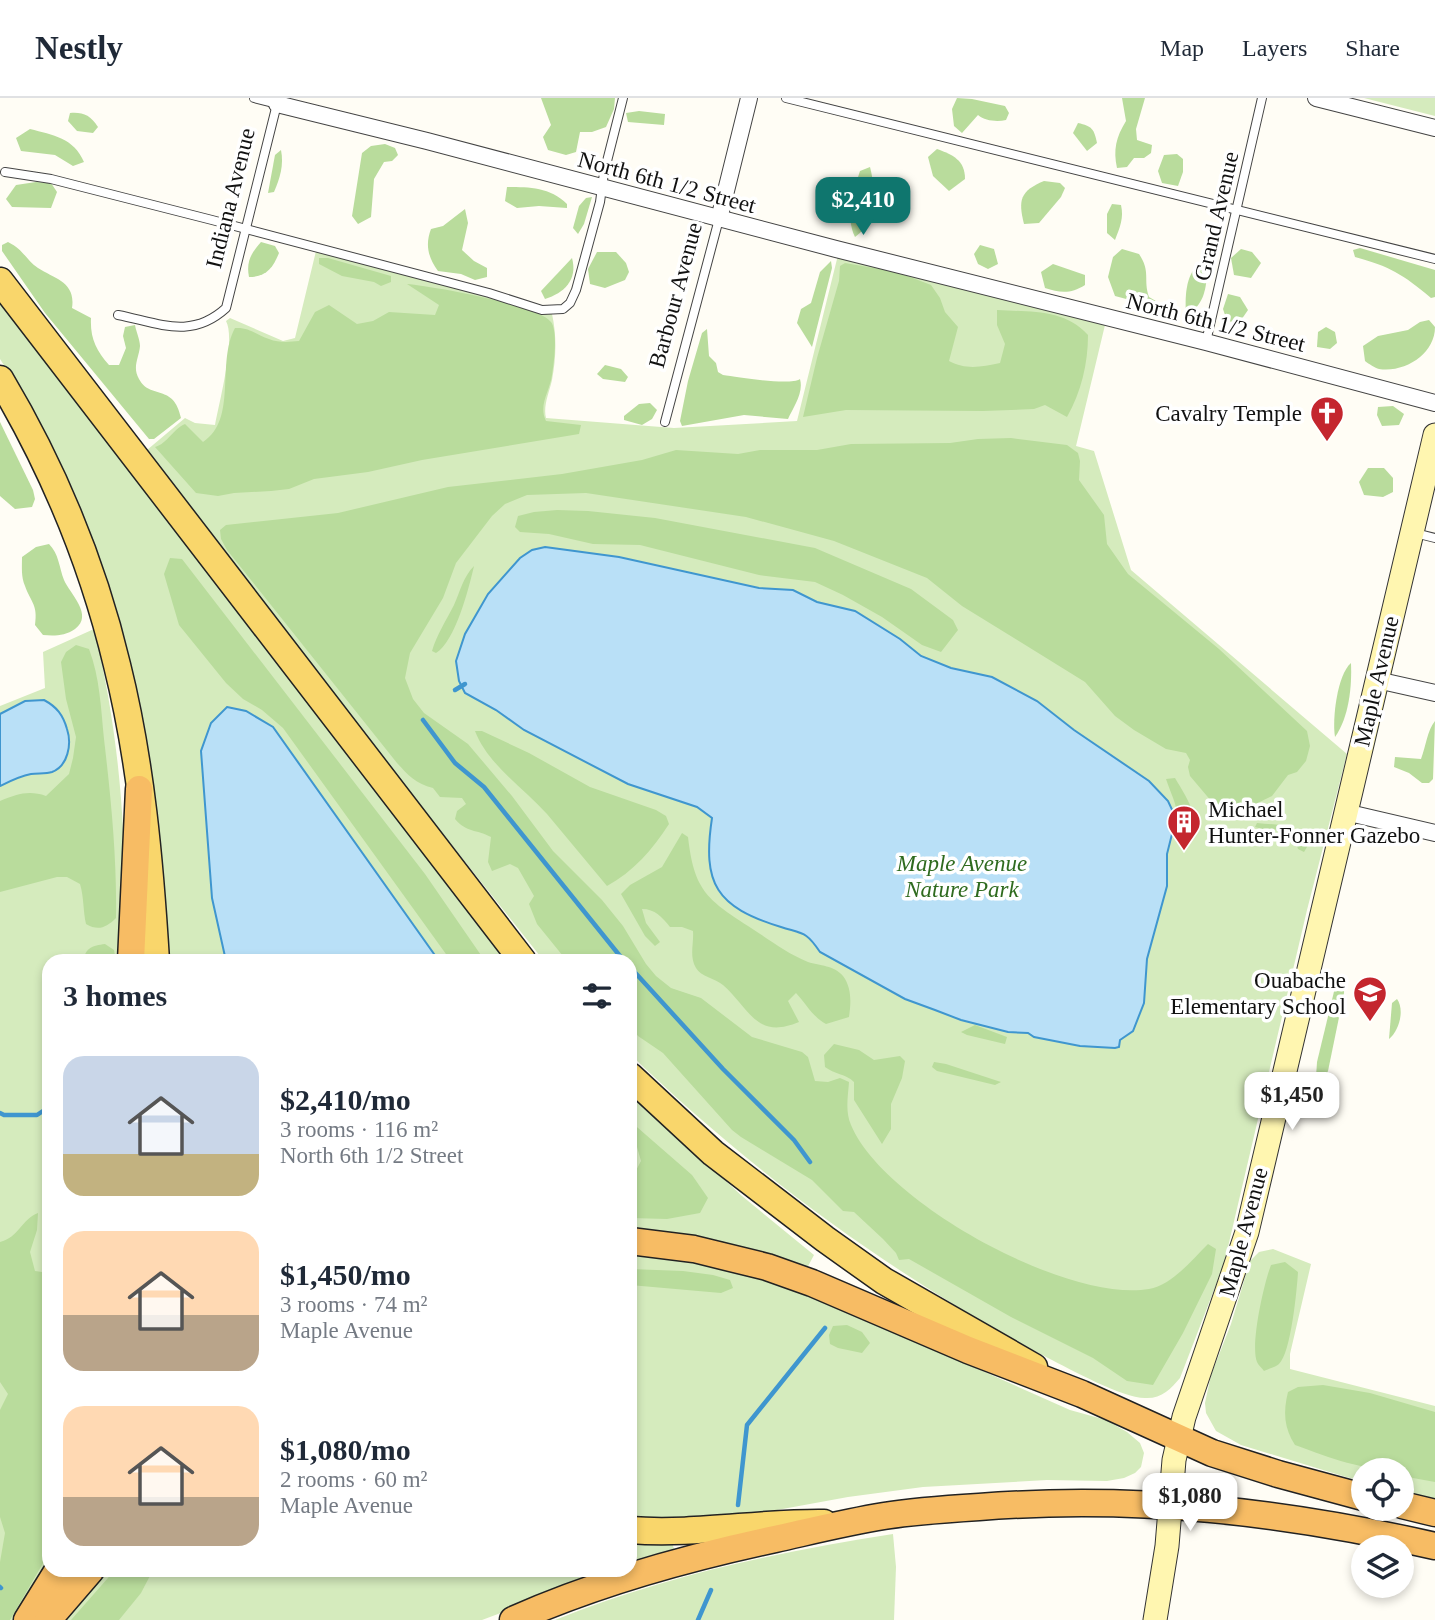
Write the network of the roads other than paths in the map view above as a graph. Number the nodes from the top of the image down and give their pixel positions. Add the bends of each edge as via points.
1 (254, 98) edge
2 (623, 98) edge
3 (749, 98) edge
4 (786, 98) edge
5 (1262, 98) edge
6 (1316, 98) edge
7 (277, 101) edge
8 (1435, 128) edge
9 (5, 172) dead end
10 (602, 189) junction
11 (1238, 211) junction
12 (719, 219) junction
13 (246, 230) junction
14 (1435, 259) edge
15 (0, 281) edge
16 (118, 315) dead end
17 (1206, 342) junction
18 (0, 379) edge
19 (1435, 403) edge
20 (666, 422) dead end
21 (1435, 435) edge
22 (1412, 533) junction
23 (1435, 538) edge
24 (1377, 680) junction
25 (1435, 694) edge
26 (139, 789) junction
27 (1345, 812) junction
28 (1435, 833) edge
29 (131, 954) edge
30 (156, 954) edge
31 (518, 954) edge
32 (637, 1083) edge
33 (637, 1242) edge
34 (1082, 1394) junction
35 (1180, 1438) junction
36 (1351, 1494) edge
37 (1170, 1505) junction
38 (1414, 1508) edge
39 (1435, 1513) edge
40 (848, 1524) junction
41 (637, 1530) edge
42 (1435, 1546) edge
43 (637, 1575) edge
44 (54, 1577) edge
45 (85, 1577) edge
46 (632, 1577) edge
47 (27, 1620) edge
48 (48, 1620) edge
49 (513, 1620) edge
50 (1155, 1620) edge

1 - 7 lane, North 6th 1/2 Street
2 - 10 lane
3 - 12 street, Barbour Avenue
4 - 11 lane
5 - 11 lane, Grand Avenue
6 - 8 street
7 - 10 street, North 6th 1/2 Street
7 - 13 lane, Indiana Avenue
9 - 13 lane via 51,179
10 - 12 street, North 6th 1/2 Street
10 - 13 lane via 576,290 563,309 534,308
11 - 14 lane
11 - 17 lane, Grand Avenue
12 - 17 street, North 6th 1/2 Street
12 - 20 lane, Barbour Avenue
13 - 16 lane, Indiana Avenue via 226,308 214,319 187,328
15 - 31 main road
17 - 19 street, North 6th 1/2 Street
18 - 26 main road via 48,469 89,568 118,665
21 - 22 main road, Maple Avenue
22 - 23 lane
22 - 24 main road, Maple Avenue
24 - 25 street
24 - 27 main road, Maple Avenue
26 - 29 highway
26 - 30 main road
27 - 28 street
27 - 35 main road, Maple Avenue via 1247,1232
32 - 34 main road via 749,1182 884,1281
33 - 34 highway via 694,1248 812,1283
34 - 35 highway
35 - 36 highway via 1212,1453
35 - 37 main road, Maple Avenue
37 - 40 highway via 1020,1504 918,1511
37 - 42 highway via 1311,1521
37 - 50 main road, Maple Avenue
38 - 39 highway
40 - 41 main road via 785,1522 702,1530
40 - 43 highway via 726,1549
44 - 47 highway
45 - 48 highway
46 - 49 highway

